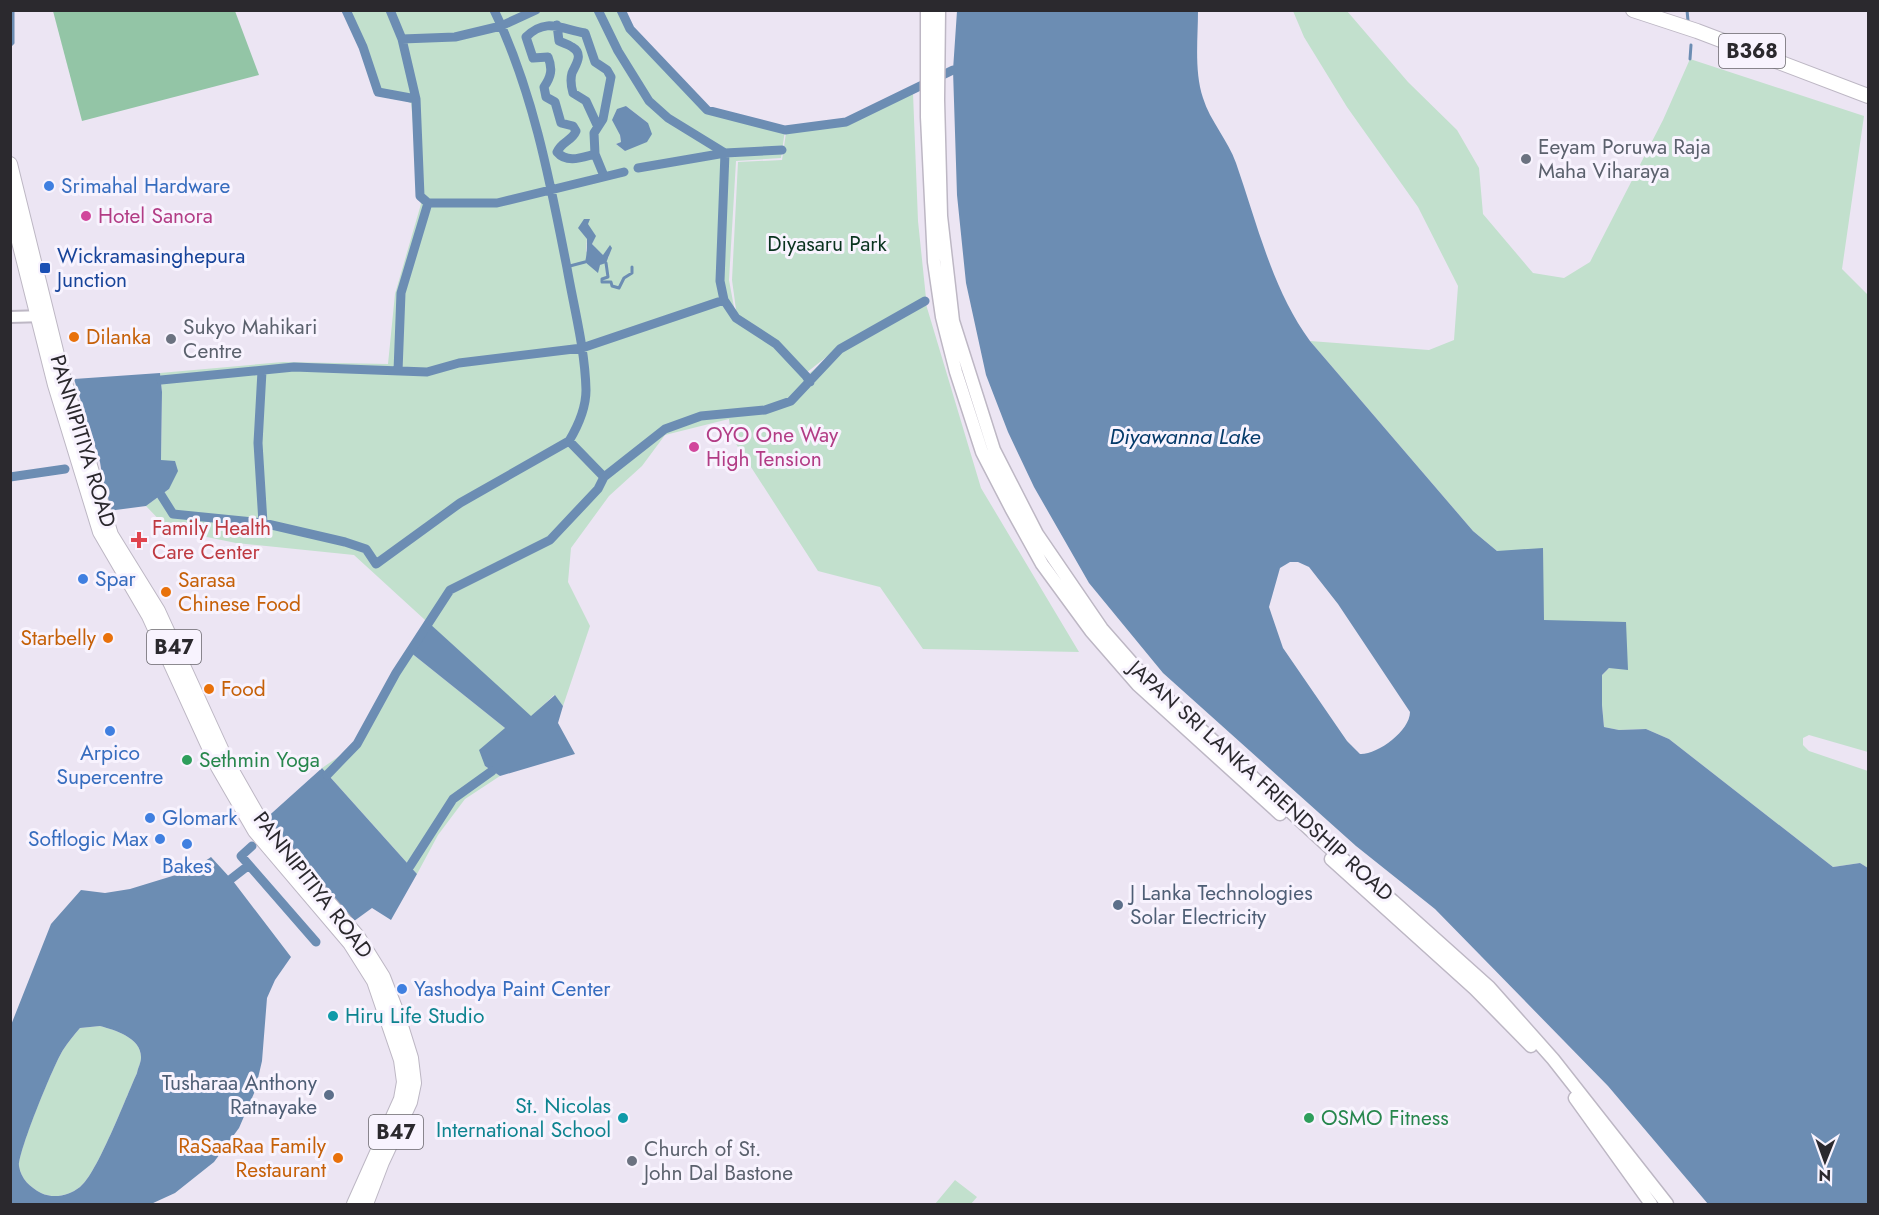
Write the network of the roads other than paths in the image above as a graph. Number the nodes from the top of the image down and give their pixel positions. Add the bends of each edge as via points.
1 (927, 10) edge
2 (939, 10) edge
3 (1634, 10) edge
4 (932, 68) junction
5 (1869, 96) edge
6 (932, 99) junction
7 (10, 164) edge
8 (10, 206) edge
9 (42, 316) junction
10 (10, 318) edge
11 (354, 1204) edge
12 (366, 1204) edge
13 (1651, 1204) edge
14 (1667, 1204) edge

1 - 4 main road, JAPAN SRI LANKA FRIENDSHIP ROAD
2 - 4 main road, JAPAN SRI LANKA FRIENDSHIP ROAD
3 - 5 main road, B368
4 - 6 main road, JAPAN SRI LANKA FRIENDSHIP ROAD
6 - 13 main road, JAPAN SRI LANKA FRIENDSHIP ROAD via 934,262 942,317 982,453 1042,564 1091,631 1138,685 1458,974 1548,1062
6 - 14 main road, JAPAN SRI LANKA FRIENDSHIP ROAD via 953,321 994,450 1037,534 1102,629 1146,679 1489,987 1553,1059
7 - 9 main road, PANNIPITIYA ROAD / B47
8 - 9 main road, PANNIPITIYA ROAD / B47
9 - 10 street
9 - 11 main road, PANNIPITIYA ROAD / B47 via 55,385 100,532 149,616 218,767 255,831 350,943 374,981 388,1017 401,1060 401,1099
9 - 12 main road, PANNIPITIYA ROAD / B47 via 111,535 158,611 227,762 262,825 358,938 383,977 397,1013 414,1083 410,1102

